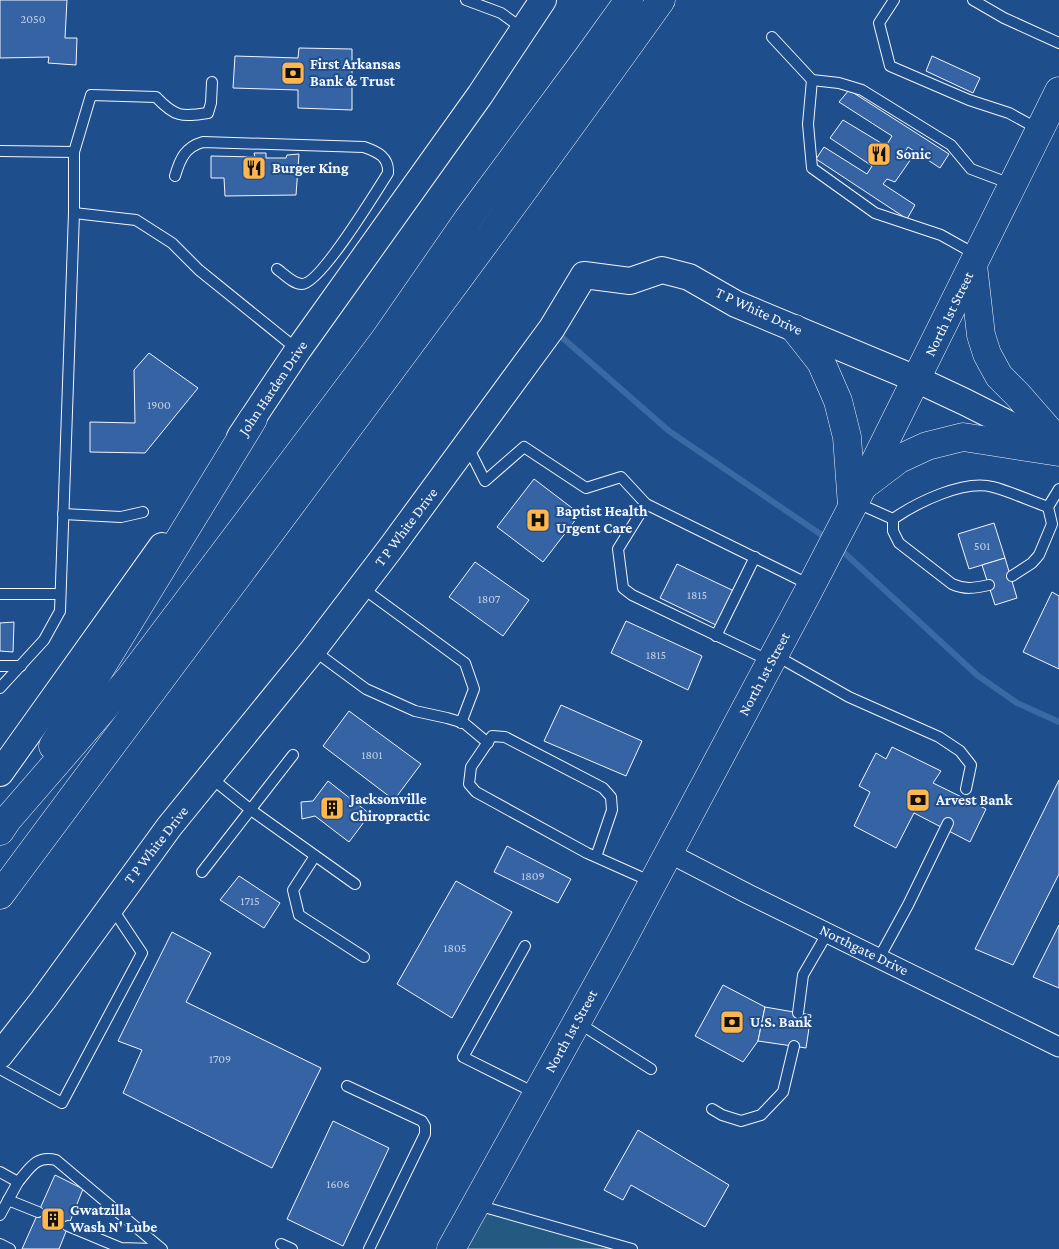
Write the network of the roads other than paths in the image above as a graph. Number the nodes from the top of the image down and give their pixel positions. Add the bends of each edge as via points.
1 (466, 0) edge
2 (543, 0) edge
3 (628, 0) edge
4 (661, 0) edge
5 (973, 0) edge
6 (892, 1) edge
7 (524, 30) junction
8 (772, 37) dead end
9 (1059, 43) edge
10 (812, 80) junction
11 (212, 82) dead end
12 (1059, 91) edge
13 (1040, 130) junction
14 (0, 151) edge
15 (74, 152) junction
16 (175, 176) dead end
17 (1013, 184) junction
18 (74, 212) junction
19 (975, 260) junction
20 (277, 269) dead end
21 (795, 329) junction
22 (298, 350) junction
23 (916, 379) junction
24 (253, 419) junction
25 (1059, 442) edge
26 (468, 446) junction
27 (1059, 450) edge
28 (1059, 489) edge
29 (857, 498) junction
30 (646, 504) junction
31 (1048, 507) junction
32 (143, 512) dead end
33 (63, 514) junction
34 (893, 519) junction
35 (755, 557) junction
36 (1012, 576) dead end
37 (811, 585) junction
38 (989, 585) dead end
39 (360, 586) junction
40 (0, 594) edge
41 (60, 594) junction
42 (716, 636) junction
43 (313, 650) junction
44 (773, 658) junction
45 (0, 666) edge
46 (21, 666) junction
47 (0, 688) edge
48 (462, 722) junction
49 (488, 743) junction
50 (293, 756) dead end
51 (1, 769) edge
52 (210, 777) junction
53 (966, 790) dead end
54 (251, 810) junction
55 (948, 823) dead end
56 (4, 825) edge
57 (669, 853) junction
58 (314, 856) junction
59 (596, 857) junction
60 (202, 872) dead end
61 (653, 882) junction
62 (355, 884) dead end
63 (0, 895) edge
64 (110, 905) junction
65 (828, 932) junction
66 (525, 946) dead end
67 (364, 957) dead end
68 (878, 958) junction
69 (798, 1013) dead end
70 (576, 1022) junction
71 (794, 1046) dead end
72 (1059, 1047) edge
73 (0, 1055) edge
74 (0, 1068) edge
75 (651, 1069) dead end
76 (347, 1086) dead end
77 (536, 1094) junction
78 (712, 1109) dead end
79 (0, 1172) edge
80 (18, 1182) junction
81 (8, 1200) junction
82 (476, 1204) junction
83 (38, 1212) dead end
84 (0, 1215) edge
85 (68, 1226) dead end
86 (0, 1244) edge
87 (281, 1244) dead end
88 (10, 1249) edge
89 (154, 1249) edge
90 (162, 1249) edge
91 (292, 1249) edge
92 (369, 1249) edge
93 (451, 1249) edge
94 (632, 1249) edge

1 - 7 lane via 502,13
2 - 7 main road, John Harden Drive
3 - 56 main road via 385,339 130,678
4 - 63 main road via 523,193
5 - 9 lane
6 - 13 lane via 879,23 890,66 969,100 1009,113
7 - 22 main road, John Harden Drive
8 - 10 lane
10 - 17 lane via 862,90 952,145 971,169
10 - 19 lane via 808,124 812,168 875,212 941,236
11 - 15 lane via 208,113 186,116 170,111 156,97 91,95
12 - 13 main road, North 1st Street
13 - 17 main road, North 1st Street
14 - 15 lane
15 - 18 lane
16 - 20 lane via 186,150 203,142 364,147 379,152 385,159 388,173 319,274 304,285 293,282
17 - 19 main road, North 1st Street
18 - 22 lane via 136,220 172,243 199,270
18 - 33 lane
19 - 23 main road, North 1st Street
19 - 25 main road via 981,335 988,354 999,376
21 - 23 main road, T P White Drive
21 - 26 main road, T P White Drive via 736,304 689,277 662,270 630,281 584,275 552,328
21 - 29 main road via 821,362 838,401
22 - 24 main road, John Harden Drive
23 - 27 main road, T P White Drive
23 - 29 main road, North 1st Street
24 - 51 main road, John Harden Drive
24 - 56 main road
26 - 30 lane via 485,481 524,447 586,488 621,477
26 - 39 main road, T P White Drive
27 - 29 main road via 963,437 927,446 899,459
28 - 31 lane
29 - 34 lane
29 - 37 main road, North 1st Street
30 - 35 lane
30 - 42 lane via 618,549 623,588
31 - 34 lane via 992,487 974,486 929,498
31 - 36 lane via 1052,524 1039,555
32 - 33 lane via 121,517
33 - 41 lane
34 - 38 lane via 893,531 899,543 952,584 971,589
35 - 37 lane
35 - 42 lane
37 - 44 main road, North 1st Street
39 - 43 main road, T P White Drive
39 - 48 lane via 465,663 474,688
40 - 41 lane
41 - 46 lane via 60,611 49,634
42 - 44 lane
43 - 48 lane via 366,689 415,711
43 - 52 main road, T P White Drive
44 - 53 lane via 940,737 960,751 971,765
44 - 57 main road, North 1st Street
45 - 46 lane
46 - 47 lane
48 - 49 lane
49 - 59 lane via 471,767 470,784 476,792
49 - 59 lane via 492,736 505,738 603,788 611,797 612,810
50 - 54 lane
52 - 54 lane
52 - 64 main road, T P White Drive
54 - 58 lane
54 - 60 lane
55 - 68 lane
57 - 61 main road, North 1st Street
57 - 65 street, Northgate Drive
58 - 62 lane
58 - 67 lane via 293,890 299,915
59 - 61 lane
61 - 70 main road, North 1st Street
64 - 73 main road, T P White Drive
64 - 74 lane via 142,953 62,1103
65 - 68 street, Northgate Drive
65 - 69 lane via 803,975
66 - 77 lane via 463,1057
68 - 72 street, Northgate Drive
70 - 75 lane
70 - 77 main road, North 1st Street
71 - 78 lane via 783,1092 761,1114 741,1121
76 - 92 lane via 426,1126
77 - 82 main road, North 1st Street
79 - 80 lane
80 - 81 lane
80 - 90 lane via 35,1162 48,1158 56,1160
81 - 83 lane
81 - 84 lane
82 - 93 main road, North 1st Street
82 - 94 lane
85 - 89 lane via 121,1248
86 - 88 lane
87 - 91 lane

